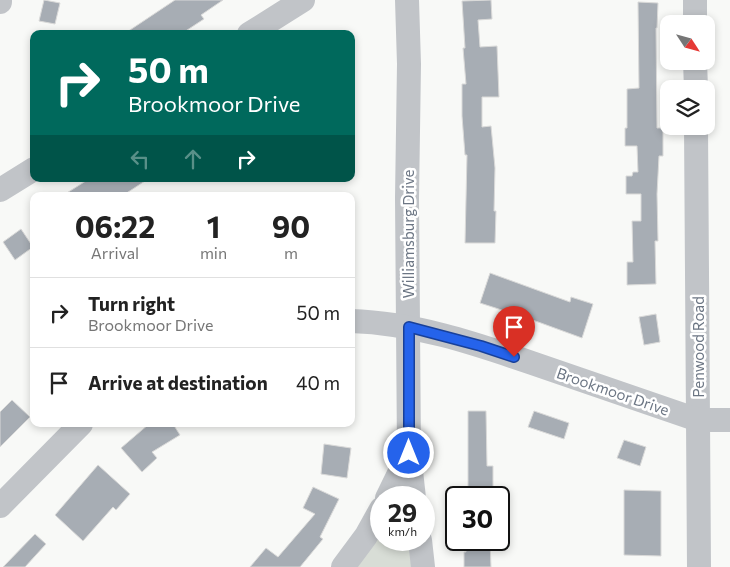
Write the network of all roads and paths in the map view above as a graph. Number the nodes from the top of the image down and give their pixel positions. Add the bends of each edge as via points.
1 (303, 0) edge
2 (407, 0) edge
3 (695, 0) edge
4 (695, 15) edge
5 (255, 30) edge
6 (696, 135) edge
7 (30, 171) edge
8 (0, 190) edge
9 (355, 321) edge
10 (409, 327) junction
11 (698, 420) junction
12 (730, 420) edge
13 (78, 427) edge
14 (409, 453) junction
15 (394, 486) edge
16 (413, 486) edge
17 (0, 506) edge
18 (370, 529) edge
19 (421, 551) edge
20 (343, 567) edge
21 (423, 567) edge
22 (699, 567) edge

1 - 5 street
2 - 10 street, Williamsburg Drive via 410,64
3 - 4 street
6 - 11 street, Penwood Road
7 - 8 street
9 - 10 street, Brookmoor Drive
10 - 11 street, Brookmoor Drive via 481,346
10 - 14 street, Williamsburg Drive
11 - 12 street, Brookmoor Drive
11 - 22 street, Penwood Road
13 - 17 street
14 - 15 street
14 - 16 street, Williamsburg Drive
18 - 20 street
19 - 21 street

